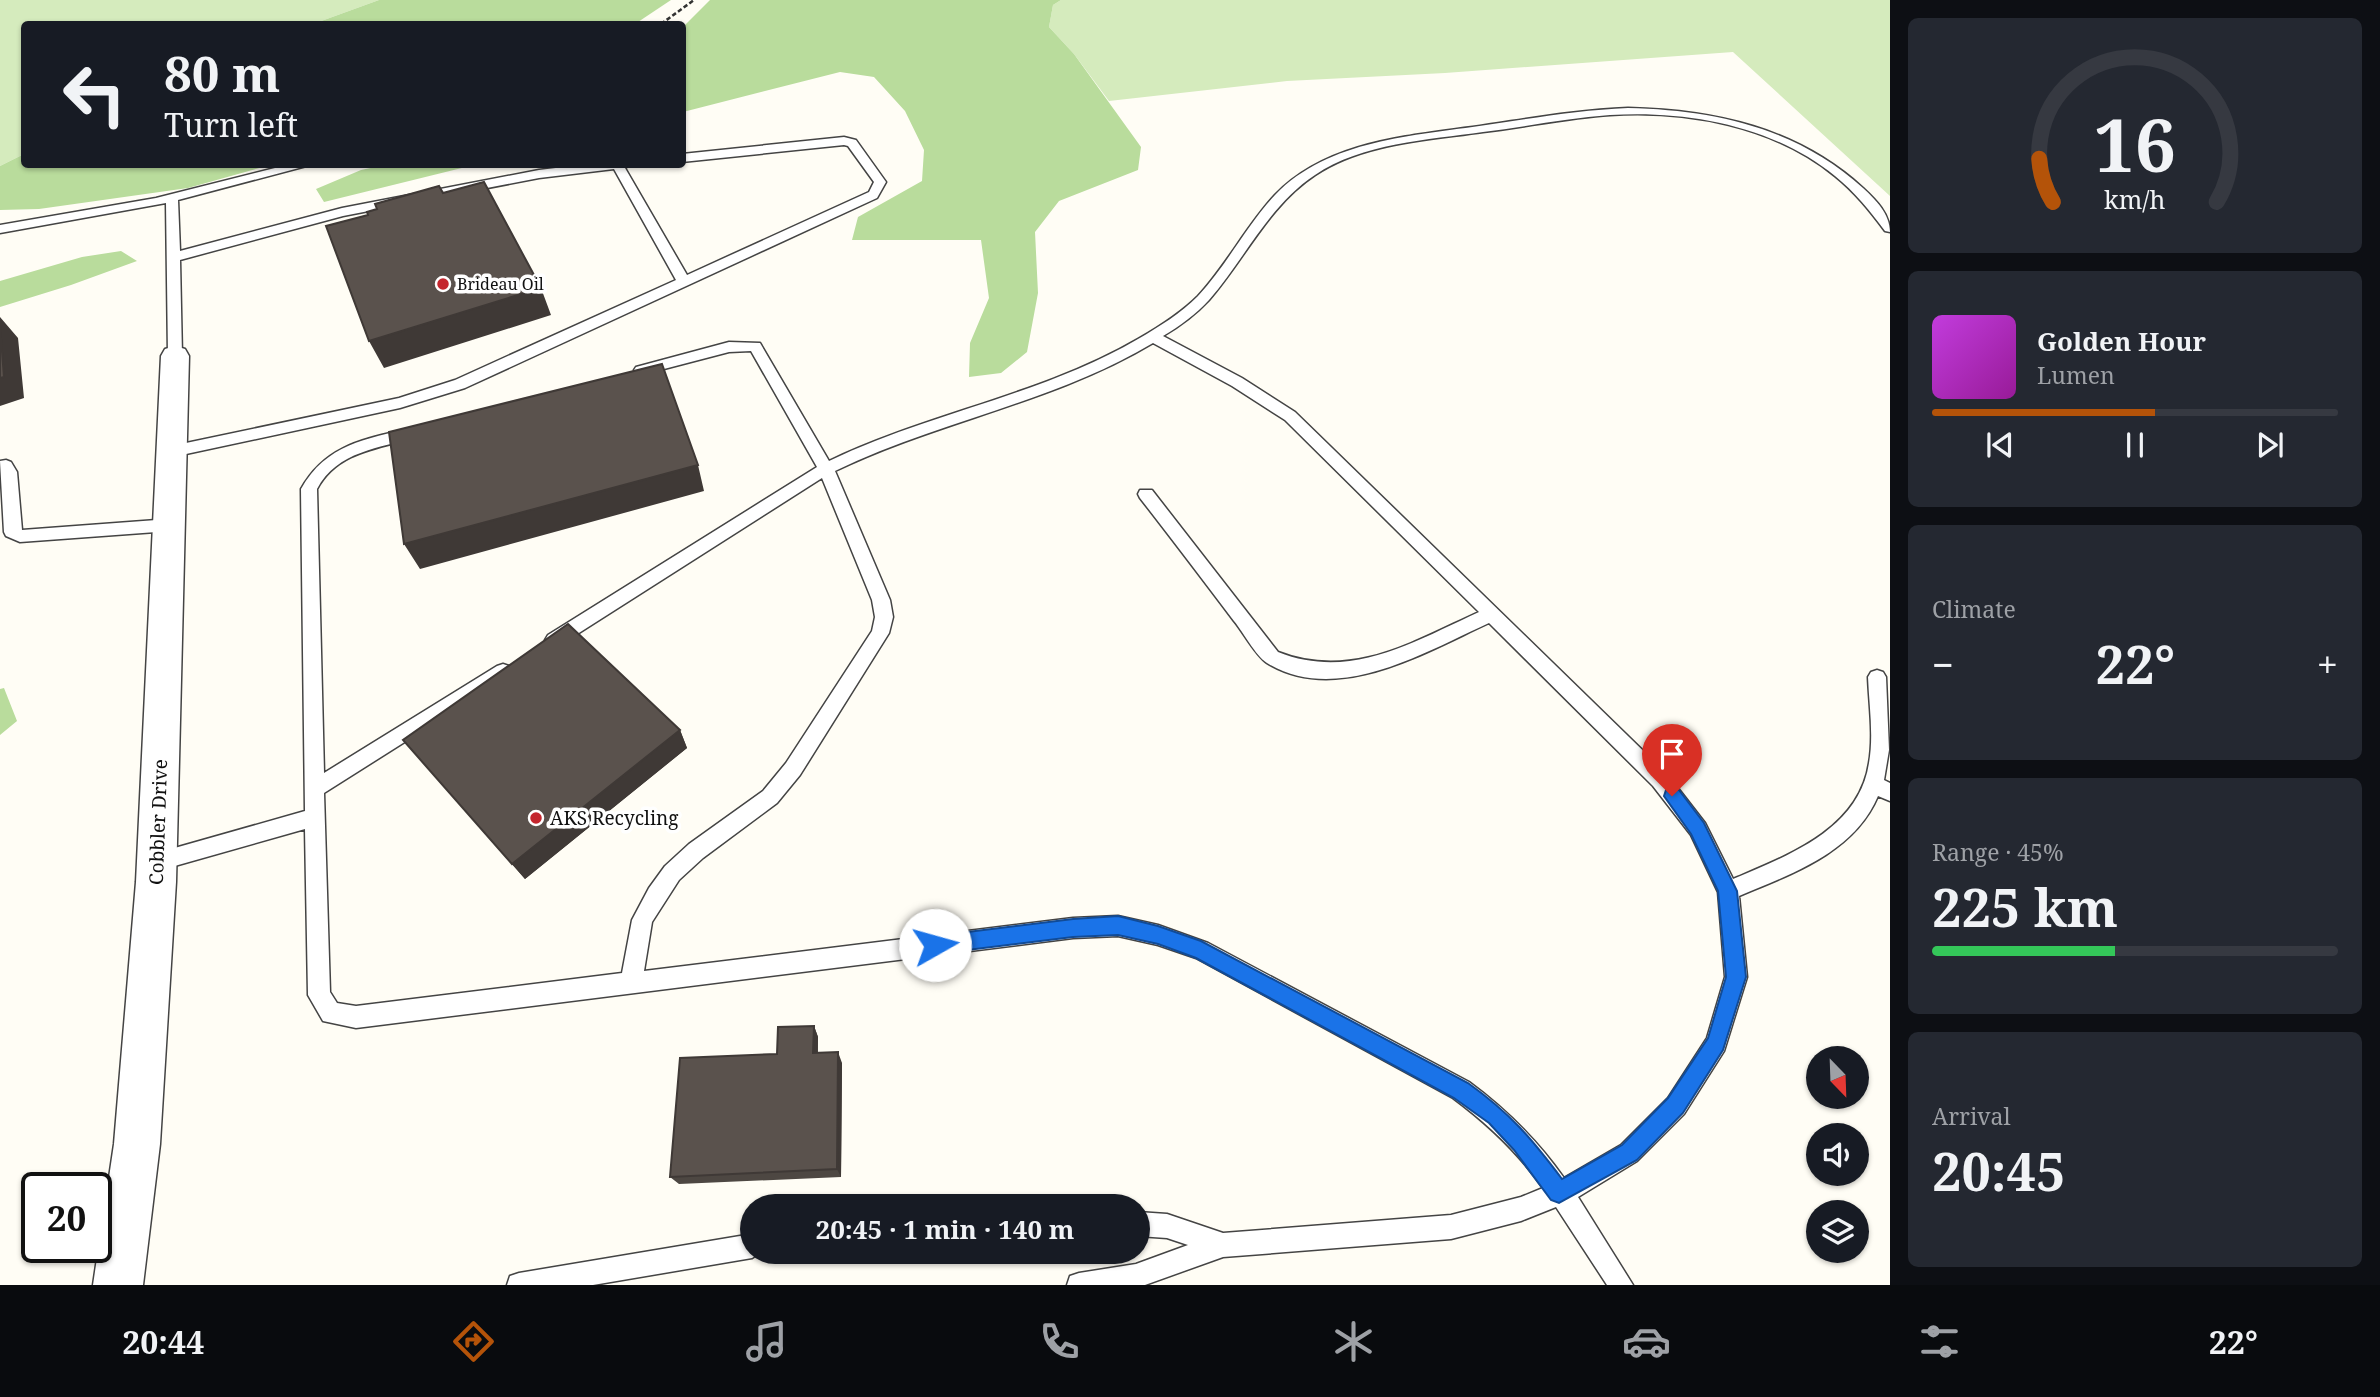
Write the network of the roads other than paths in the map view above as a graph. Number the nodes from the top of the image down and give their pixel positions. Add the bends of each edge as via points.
1 (686, 158) edge
2 (292, 168) edge
3 (594, 168) edge
4 (620, 168) edge
5 (172, 198) junction
6 (1890, 228) edge
7 (0, 229) edge
8 (174, 257) junction
9 (684, 282) junction
10 (1152, 336) junction
11 (175, 356) joint
12 (624, 375) edge
13 (428, 428) edge
14 (172, 451) junction
15 (0, 467) edge
16 (826, 469) junction
17 (1146, 494) dead end
18 (170, 525) junction
19 (1492, 614) junction
20 (546, 644) edge
21 (511, 666) edge
22 (1877, 677) dead end
23 (1882, 788) edge
24 (313, 790) junction
25 (315, 817) junction
26 (157, 862) junction
27 (1728, 891) junction
28 (631, 982) junction
29 (1559, 1193) junction
30 (1150, 1225) edge
31 (1223, 1245) junction
32 (740, 1248) edge
33 (118, 1285) edge
34 (519, 1285) edge
35 (1079, 1285) edge
36 (1621, 1285) edge

1 - 9 lane via 844,141 852,144 880,182 873,195
2 - 5 lane
3 - 8 lane via 342,212
4 - 9 lane
5 - 7 lane
5 - 8 lane
6 - 10 lane via 1848,180 1815,155 1742,124 1628,111 1450,133 1352,153 1308,173 1264,216 1202,298
8 - 11 lane
9 - 14 lane via 502,367 431,394
10 - 16 lane via 1117,357 1055,383 973,410
10 - 19 lane via 1290,416
11 - 14 street, Cobbler Drive
12 - 16 lane via 729,347 755,346
13 - 24 lane via 349,450 321,469 309,489
14 - 18 street, Cobbler Drive
15 - 18 lane via 6,466 9,472 12,532 20,536
16 - 20 lane
16 - 28 lane via 881,600 884,617 880,633 793,769 770,797 696,850 656,895 642,920
17 - 19 lane via 1272,657 1289,667 1341,672 1383,662
18 - 26 street, Cobbler Drive
19 - 27 lane via 1660,780 1698,829
21 - 24 lane
22 - 23 lane
23 - 27 lane via 1829,845
24 - 25 lane
25 - 26 lane
25 - 28 lane via 319,995 331,1013 356,1017
26 - 33 street, Cobbler Drive via 137,1144
27 - 29 lane via 1736,977 1716,1043 1676,1106 1629,1153
28 - 29 lane via 1073,928 1118,926 1158,935 1201,950 1461,1090 1521,1142
29 - 31 lane via 1521,1209 1451,1227
29 - 36 lane
30 - 31 lane
31 - 35 lane via 1136,1276
32 - 34 lane

